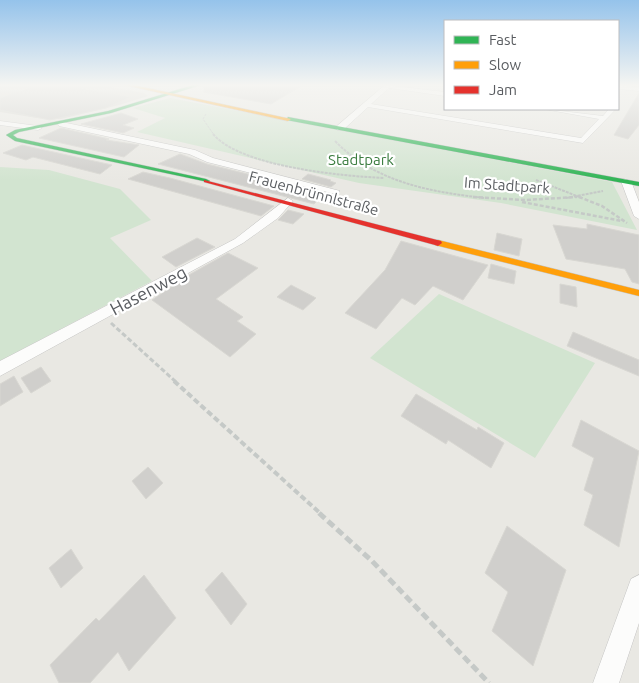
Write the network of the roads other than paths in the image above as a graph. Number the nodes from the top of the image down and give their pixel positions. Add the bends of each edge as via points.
1 (88, 117) edge
2 (277, 117) edge
3 (352, 117) edge
4 (438, 117) edge
5 (597, 117) edge
6 (604, 118) joint
7 (0, 123) edge
8 (62, 124) junction
9 (38, 128) junction
10 (338, 128) junction
11 (626, 183) junction
12 (639, 184) edge
13 (335, 191) dead end
14 (288, 201) junction
15 (639, 216) edge
16 (639, 293) edge
17 (0, 368) edge
18 (639, 587) edge
19 (606, 683) edge

1 - 8 street, Frauenbrünnlstraße
2 - 10 street
3 - 10 street
4 - 6 street via 583,141
5 - 6 street
7 - 9 street, Frauenbrünnlstraße
8 - 9 street, Frauenbrünnlstraße
8 - 13 street, Frauenbrünnlstraße via 192,152 210,160
9 - 14 street, Frauenbrünnlstraße via 9,135 15,139 62,146
10 - 11 street
11 - 12 street
11 - 15 street
14 - 16 street, Frauenbrünnlstraße via 486,257
14 - 17 street, Hasenweg via 274,216 238,241
18 - 19 street

